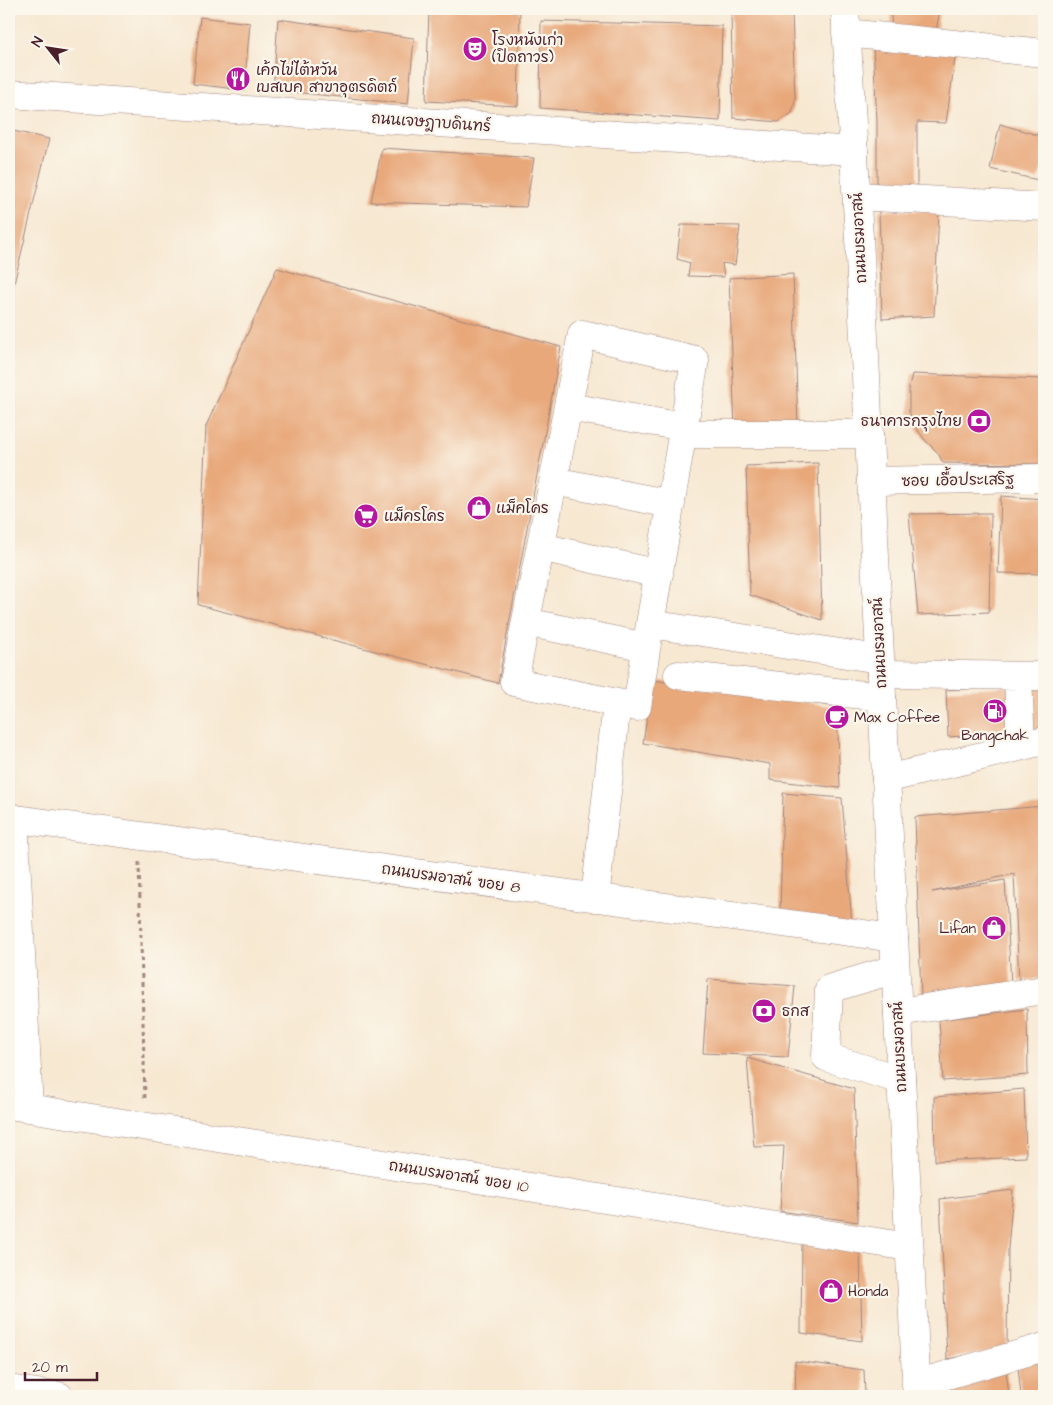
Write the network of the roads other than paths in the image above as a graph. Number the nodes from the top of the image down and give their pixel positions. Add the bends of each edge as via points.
1 (846, 21) edge
2 (1044, 53) edge
3 (9, 94) edge
4 (854, 151) junction
5 (857, 196) junction
6 (1044, 207) edge
7 (568, 407) junction
8 (683, 430) junction
9 (869, 434) junction
10 (1044, 478) edge
11 (871, 481) junction
12 (554, 482) junction
13 (670, 504) junction
14 (541, 548) junction
15 (659, 574) junction
16 (526, 622) junction
17 (648, 636) junction
18 (678, 675) dead end
19 (1031, 676) edge
20 (881, 677) junction
21 (617, 703) junction
22 (1033, 744) edge
23 (886, 779) junction
24 (11, 818) edge
25 (594, 898) junction
26 (894, 938) junction
27 (895, 969) junction
28 (1044, 990) edge
29 (898, 1012) junction
30 (901, 1080) junction
31 (19, 1107) edge
32 (909, 1247) junction
33 (1044, 1347) edge
34 (9, 1389) edge
35 (916, 1390) edge
36 (59, 1396) edge

1 - 2 street
1 - 4 street, ถนนบรมอาสน์
3 - 4 street, ถนนเจษฎาบดินทร์
4 - 5 street, ถนนบรมอาสน์
5 - 6 street
5 - 9 street, ถนนบรมอาสน์
7 - 8 street
7 - 8 street via 582,334 695,360
7 - 12 street
8 - 9 street
8 - 13 street
9 - 11 street, ถนนบรมอาสน์
10 - 11 street, ซอย เอื้อประเสริฐ
11 - 20 street, ถนนบรมอาสน์
12 - 13 street
12 - 14 street
13 - 15 street
14 - 15 street
14 - 16 street
15 - 17 street
16 - 17 street
16 - 21 street via 514,682
17 - 20 street
17 - 21 street via 637,707
18 - 20 street
19 - 20 street
19 - 22 street
20 - 23 street, ถนนบรมอาสน์
21 - 25 street
22 - 23 street
23 - 26 street, ถนนบรมอาสน์
24 - 25 street, ถนนบรมอาสน์ ฃอย 8
24 - 31 street
25 - 26 street, ถนนบรมอาสน์ ฃอย 8
26 - 27 street, ถนนบรมอาสน์
27 - 29 street, ถนนบรมอาสน์
27 - 30 street via 829,989 826,1057
28 - 29 street
29 - 30 street, ถนนบรมอาสน์
30 - 32 street, ถนนบรมอาสน์
31 - 32 street, ถนนบรมอาสน์ ฃอย 10
32 - 35 street, ถนนบรมอาสน์
33 - 35 street
34 - 36 street

